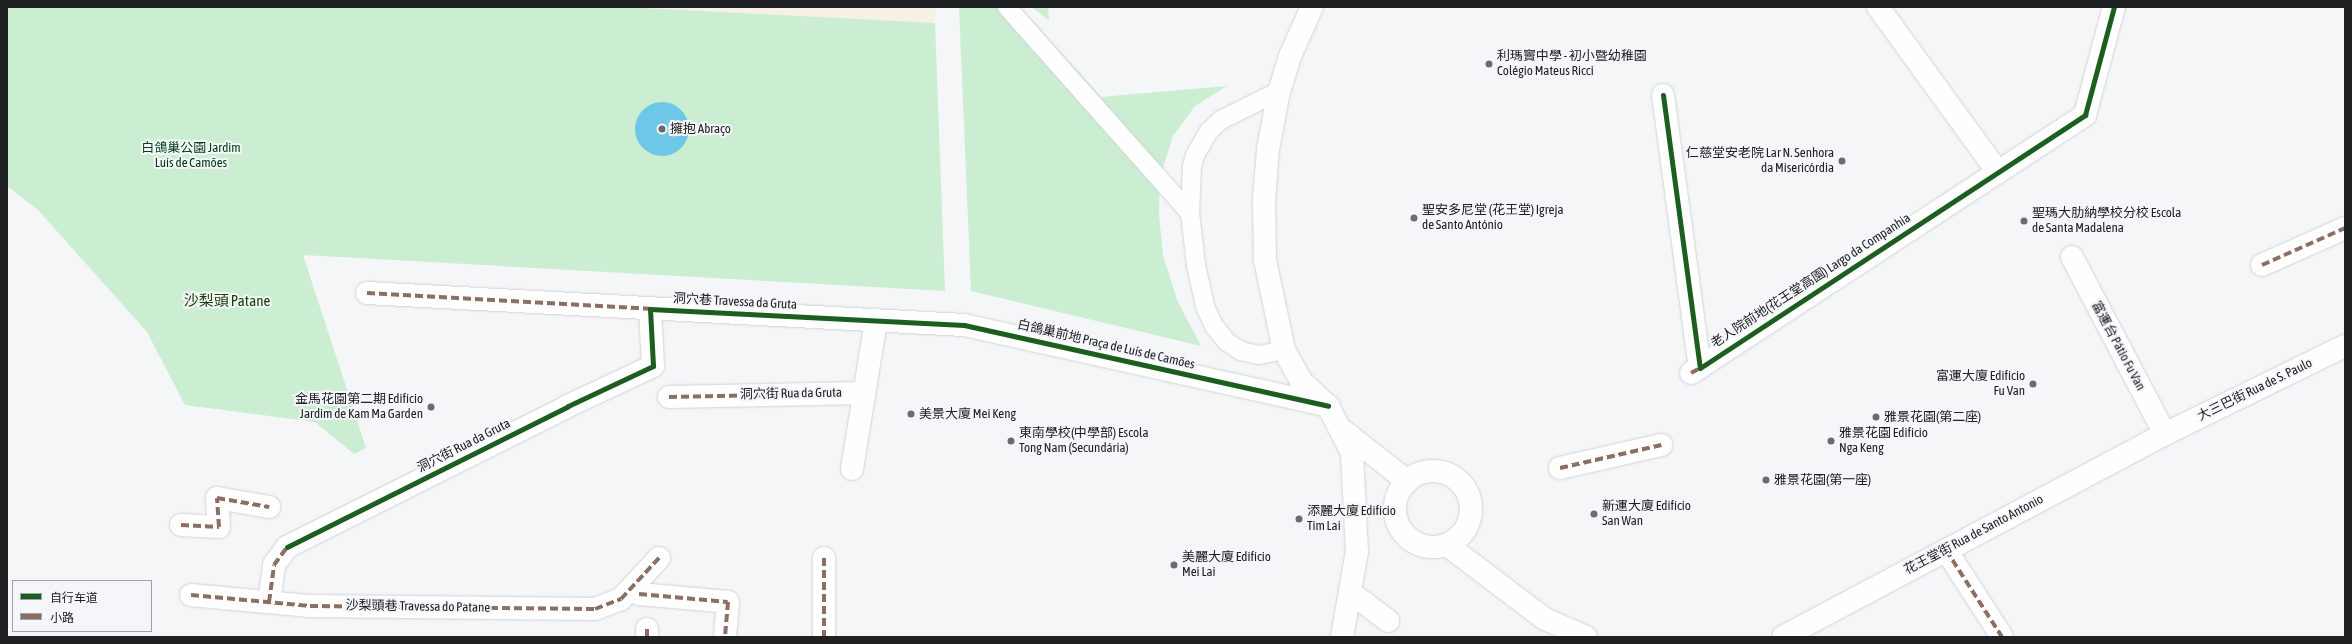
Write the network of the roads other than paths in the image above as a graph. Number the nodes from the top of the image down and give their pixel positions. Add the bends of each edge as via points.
1 (1007, 7) edge
2 (1878, 7) edge
3 (2114, 7) edge
4 (1313, 10) edge
5 (1279, 91) junction
6 (1663, 95) dead end
7 (1998, 172) junction
8 (1190, 214) junction
9 (2345, 228) edge
10 (2072, 257) dead end
11 (2262, 265) dead end
12 (367, 293) dead end
13 (650, 309) junction
14 (876, 320) junction
15 (2345, 346) edge
16 (1284, 350) junction
17 (864, 392) junction
18 (670, 397) dead end
19 (1328, 406) junction
20 (1342, 430) junction
21 (2165, 434) junction
22 (1661, 445) dead end
23 (852, 468) dead end
24 (1560, 468) dead end
25 (1407, 481) junction
26 (269, 507) dead end
27 (181, 525) dead end
28 (1447, 545) junction
29 (1946, 550) junction
30 (659, 558) dead end
31 (824, 558) dead end
32 (637, 588) junction
33 (1350, 592) junction
34 (191, 595) dead end
35 (269, 602) junction
36 (1388, 621) dead end
37 (725, 637) edge
38 (824, 637) edge
39 (1342, 637) edge
40 (1586, 637) edge
41 (1783, 637) edge
42 (2002, 637) edge

1 - 8 lane
2 - 7 street
3 - 7 street, 老人院前地(花王堂高園) Largo da Companhia via 2085,115
4 - 5 street via 1290,56
5 - 8 lane via 1221,120 1209,131 1195,155 1192,166
5 - 16 street via 1268,149 1264,200 1265,252
6 - 7 street, 老人院前地(花王堂高園) Largo da Companhia via 1695,370
8 - 16 lane via 1196,265 1205,306 1214,326 1227,342 1241,351 1258,355
9 - 11 street
10 - 21 street, 富運台 Pátio Fu Van
12 - 13 street, 洞穴巷 Travessa da Gruta
13 - 14 street, 洞穴巷 Travessa da Gruta
13 - 35 street, 洞穴街 Rua da Gruta via 653,366 287,547 274,565
14 - 17 street
14 - 19 street, 白鴿巢前地 Praça de Luís de Camões via 964,325
15 - 21 street, 大三巴街 Rua de S. Paulo
16 - 19 street via 1301,381
17 - 18 street, 洞穴街 Rua da Gruta
17 - 23 street
19 - 20 street
20 - 25 street
20 - 33 street via 1352,453 1357,551
21 - 29 street, 花王堂街 Rua de Santo Antonio
22 - 24 street
25 - 28 street via 1401,488 1395,507 1399,525 1411,540 1419,545
25 - 28 street via 1425,472 1444,472 1466,489 1470,498 1470,517 1462,534
26 - 27 street via 217,498 219,527
28 - 40 street via 1545,619
29 - 41 street, 花王堂街 Rua de Santo Antonio
29 - 42 street
30 - 32 street, 沙梨頭巷 Travessa do Patane
31 - 38 street
32 - 35 street, 沙梨頭巷 Travessa do Patane via 621,599 595,608 310,606
32 - 37 street via 728,602
33 - 36 street
33 - 39 street
34 - 35 street, 沙梨頭巷 Travessa do Patane

